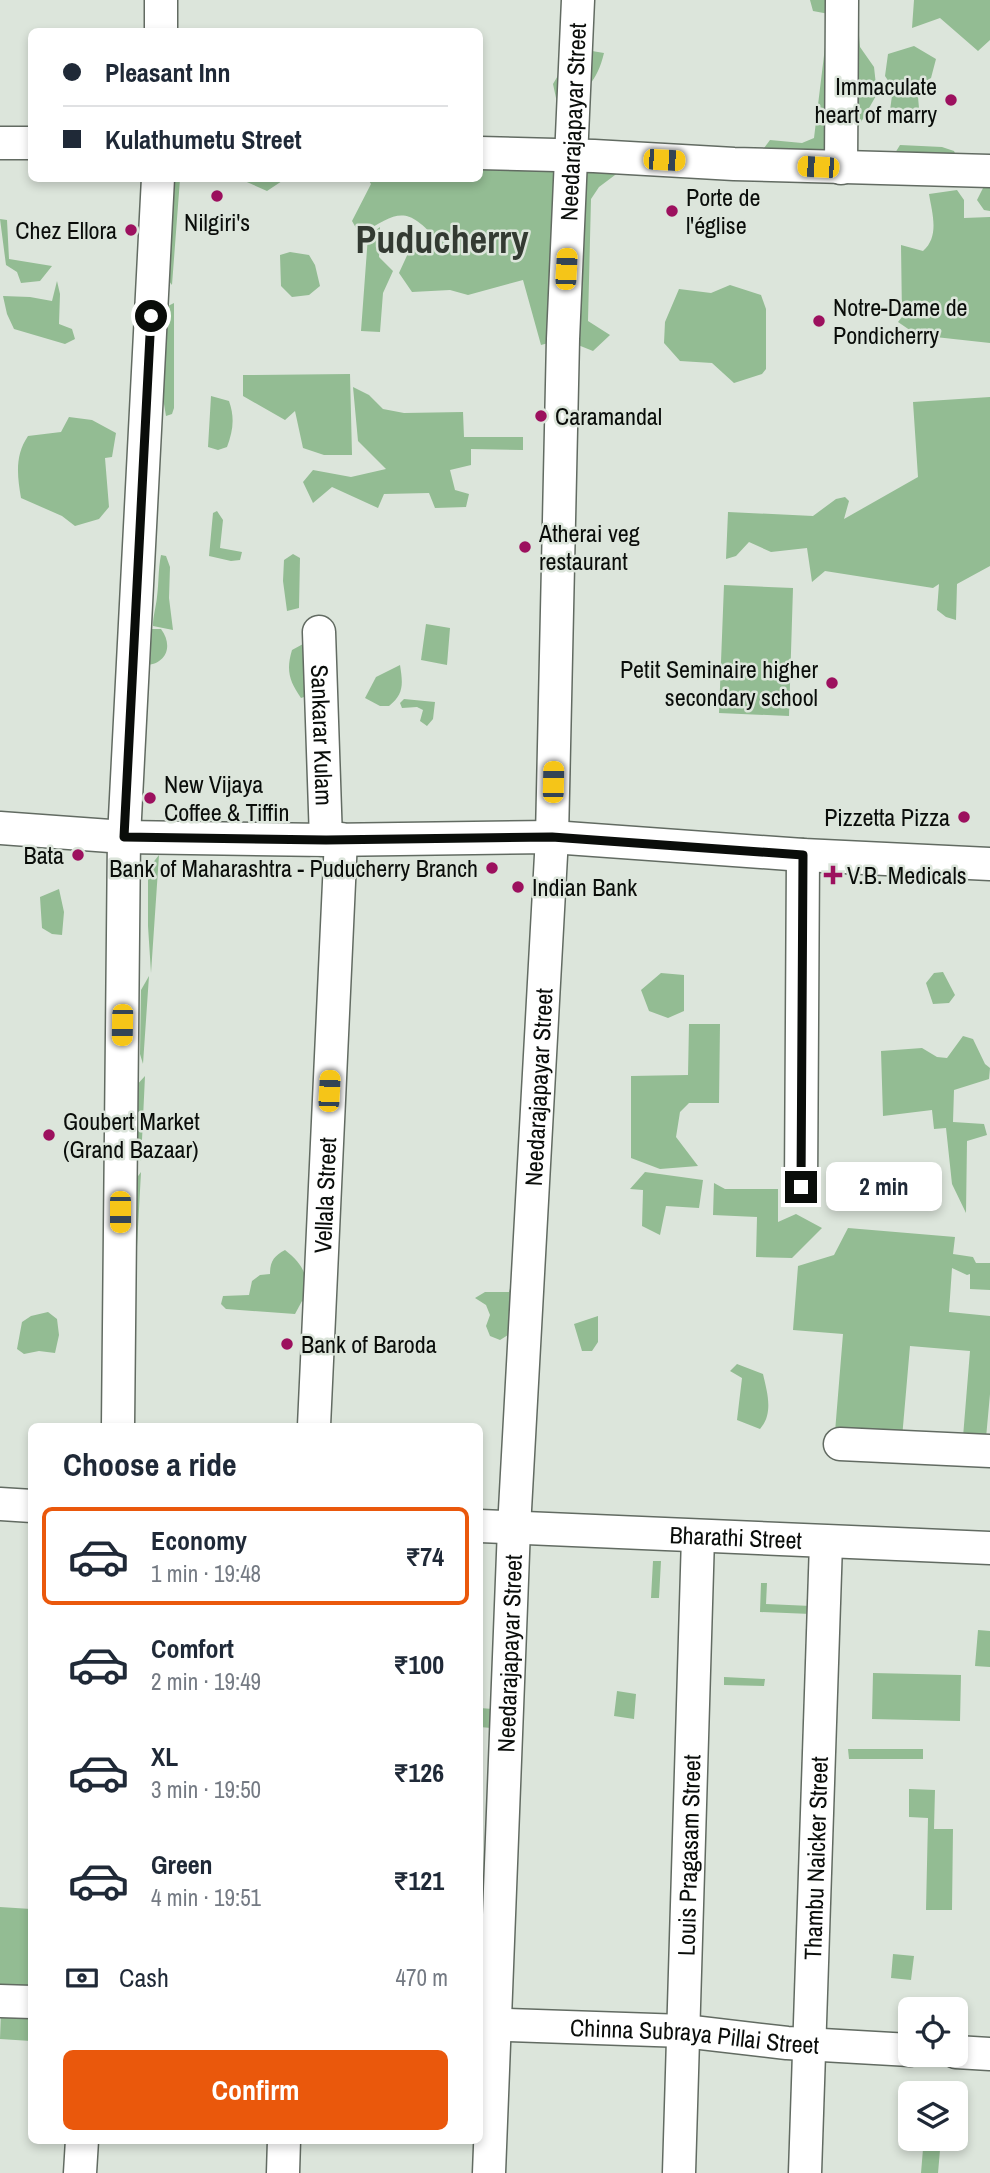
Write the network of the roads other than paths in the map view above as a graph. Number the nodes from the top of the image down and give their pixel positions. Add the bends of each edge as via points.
1 (162, 0) edge
2 (578, 0) edge
3 (842, 0) edge
4 (161, 28) edge
5 (0, 143) edge
6 (28, 144) edge
7 (483, 153) edge
8 (572, 156) junction
9 (841, 168) junction
10 (990, 171) edge
11 (158, 182) edge
12 (319, 632) dead end
13 (0, 828) edge
14 (124, 837) junction
15 (552, 837) junction
16 (333, 839) junction
17 (803, 855) junction
18 (990, 864) edge
19 (801, 1187) dead end
20 (118, 1423) edge
21 (314, 1423) edge
22 (840, 1444) dead end
23 (990, 1451) edge
24 (0, 1504) edge
25 (28, 1506) edge
26 (483, 1526) edge
27 (514, 1528) junction
28 (698, 1537) junction
29 (826, 1543) junction
30 (990, 1548) edge
31 (0, 2001) edge
32 (28, 2002) edge
33 (488, 2024) edge
34 (684, 2031) junction
35 (809, 2044) junction
36 (898, 2049) edge
37 (968, 2053) edge
38 (990, 2054) edge
39 (82, 2144) edge
40 (284, 2144) edge
41 (80, 2173) edge
42 (283, 2173) edge
43 (489, 2173) edge
44 (679, 2173) edge
45 (805, 2173) edge

1 - 4 street
2 - 8 street, Needarajapayar Street
3 - 9 street
5 - 6 street
7 - 8 street
8 - 9 street
8 - 15 street, Needarajapayar Street
9 - 10 street
11 - 14 street
12 - 16 street, Sankarar Kulam
13 - 14 street
14 - 16 street
14 - 20 street
15 - 16 street
15 - 17 street
15 - 27 street, Needarajapayar Street
16 - 21 street, Vellala Street
17 - 18 street
17 - 19 street
22 - 23 street
24 - 25 street
26 - 27 street, Bharathi Street
27 - 28 street, Bharathi Street
27 - 33 street, Needarajapayar Street
28 - 29 street, Bharathi Street
28 - 34 street, Louis Pragasam Street
29 - 30 street, Bharathi Street
29 - 35 street, Thambu Naicker Street
31 - 32 street
33 - 34 street, Chinna Subraya Pillai Street
33 - 43 street, Needarajapayar Street
34 - 35 street, Chinna Subraya Pillai Street
34 - 44 street, Louis Pragasam Street
35 - 36 street, Chinna Subraya Pillai Street
35 - 45 street, Thambu Naicker Street
37 - 38 street
39 - 41 street
40 - 42 street

